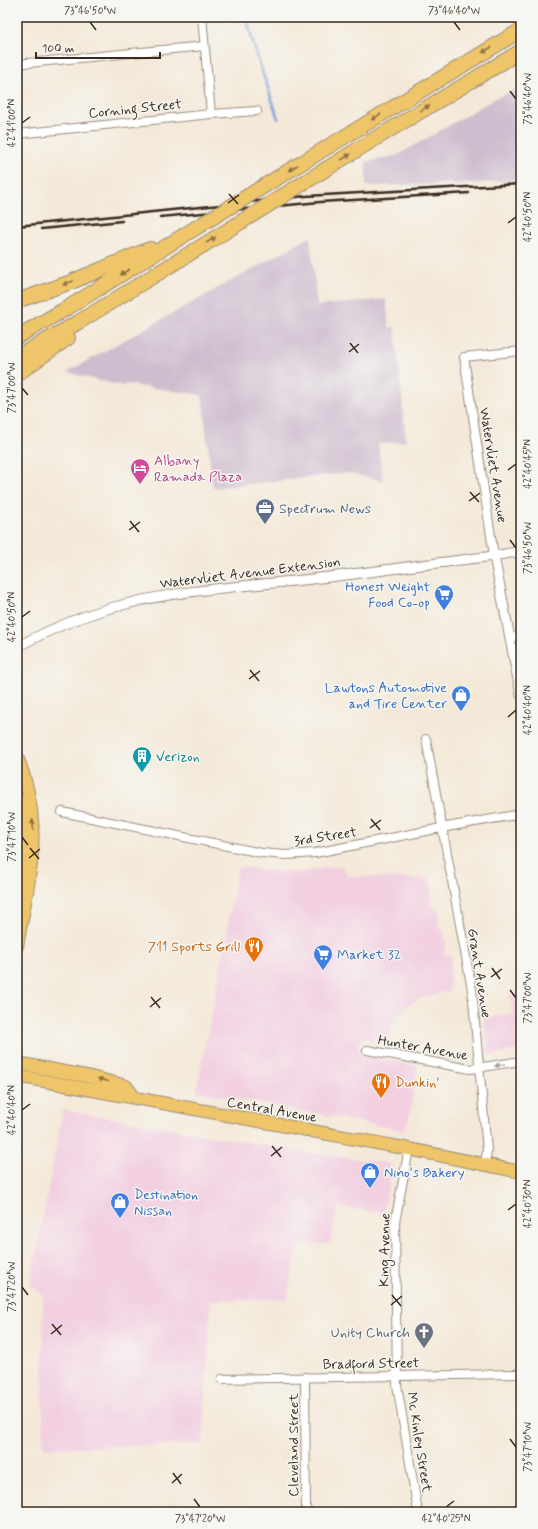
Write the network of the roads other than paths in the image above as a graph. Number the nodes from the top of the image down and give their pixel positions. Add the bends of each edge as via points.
1 (202, 17) edge
2 (521, 30) edge
3 (204, 46) junction
4 (521, 51) edge
5 (17, 64) edge
6 (257, 111) dead end
7 (211, 114) junction
8 (17, 134) edge
9 (194, 229) junction
10 (180, 259) junction
11 (17, 301) edge
12 (17, 337) edge
13 (521, 351) edge
14 (17, 357) edge
15 (17, 374) edge
16 (521, 551) edge
17 (494, 556) junction
18 (521, 636) edge
19 (510, 638) junction
20 (17, 647) edge
21 (521, 695) edge
22 (426, 739) dead end
23 (17, 757) edge
24 (17, 799) edge
25 (62, 812) dead end
26 (521, 814) edge
27 (441, 828) junction
28 (17, 888) edge
29 (17, 946) edge
30 (367, 1050) dead end
31 (521, 1061) edge
32 (17, 1063) edge
33 (479, 1068) junction
34 (17, 1076) edge
35 (134, 1098) junction
36 (409, 1149) junction
37 (485, 1165) junction
38 (521, 1172) edge
39 (521, 1374) edge
40 (397, 1376) junction
41 (305, 1378) junction
42 (222, 1380) dead end
43 (306, 1512) edge
44 (418, 1512) edge

1 - 3 street
2 -> 9 highway, bridge
3 - 5 street
3 - 7 street
10 -> 4 highway, bridge
6 - 7 street, Corning Street
7 - 8 street, Corning Street
9 -> 11 highway via 71,282
9 -> 12 highway
10 - 14 highway
10 - 15 highway
13 - 17 street, Watervliet Avenue via 464,357
16 - 17 street, Watervliet Avenue Extension
17 - 19 street, Watervliet Avenue
17 - 20 street, Watervliet Avenue Extension via 146,600 84,617
18 - 19 street
19 - 21 street, Watervliet Avenue
22 - 27 street, Grant Avenue
29 -> 23 main road via 30,876 34,836 29,794
24 - 28 main road via 22,852
25 - 27 street, 3rd Street via 262,853 286,855 315,853
26 - 27 street, 3rd Street
27 - 33 street, Grant Avenue via 472,988
30 - 33 street, Hunter Avenue via 469,1069
31 -> 33 street, Hunter Avenue
35 -> 32 main road via 126,1086
33 - 37 street, Grant Avenue via 487,1150
34 - 35 main road, Central Avenue
35 - 36 main road, Central Avenue
36 - 37 main road, Central Avenue
36 - 40 street, King Avenue via 395,1222
37 - 38 main road, Central Avenue
39 - 40 street, Bradford Street
40 - 41 street, Bradford Street
40 - 44 street, Mc Kinley Street
41 - 42 street, Bradford Street
41 - 43 street, Cleveland Street

